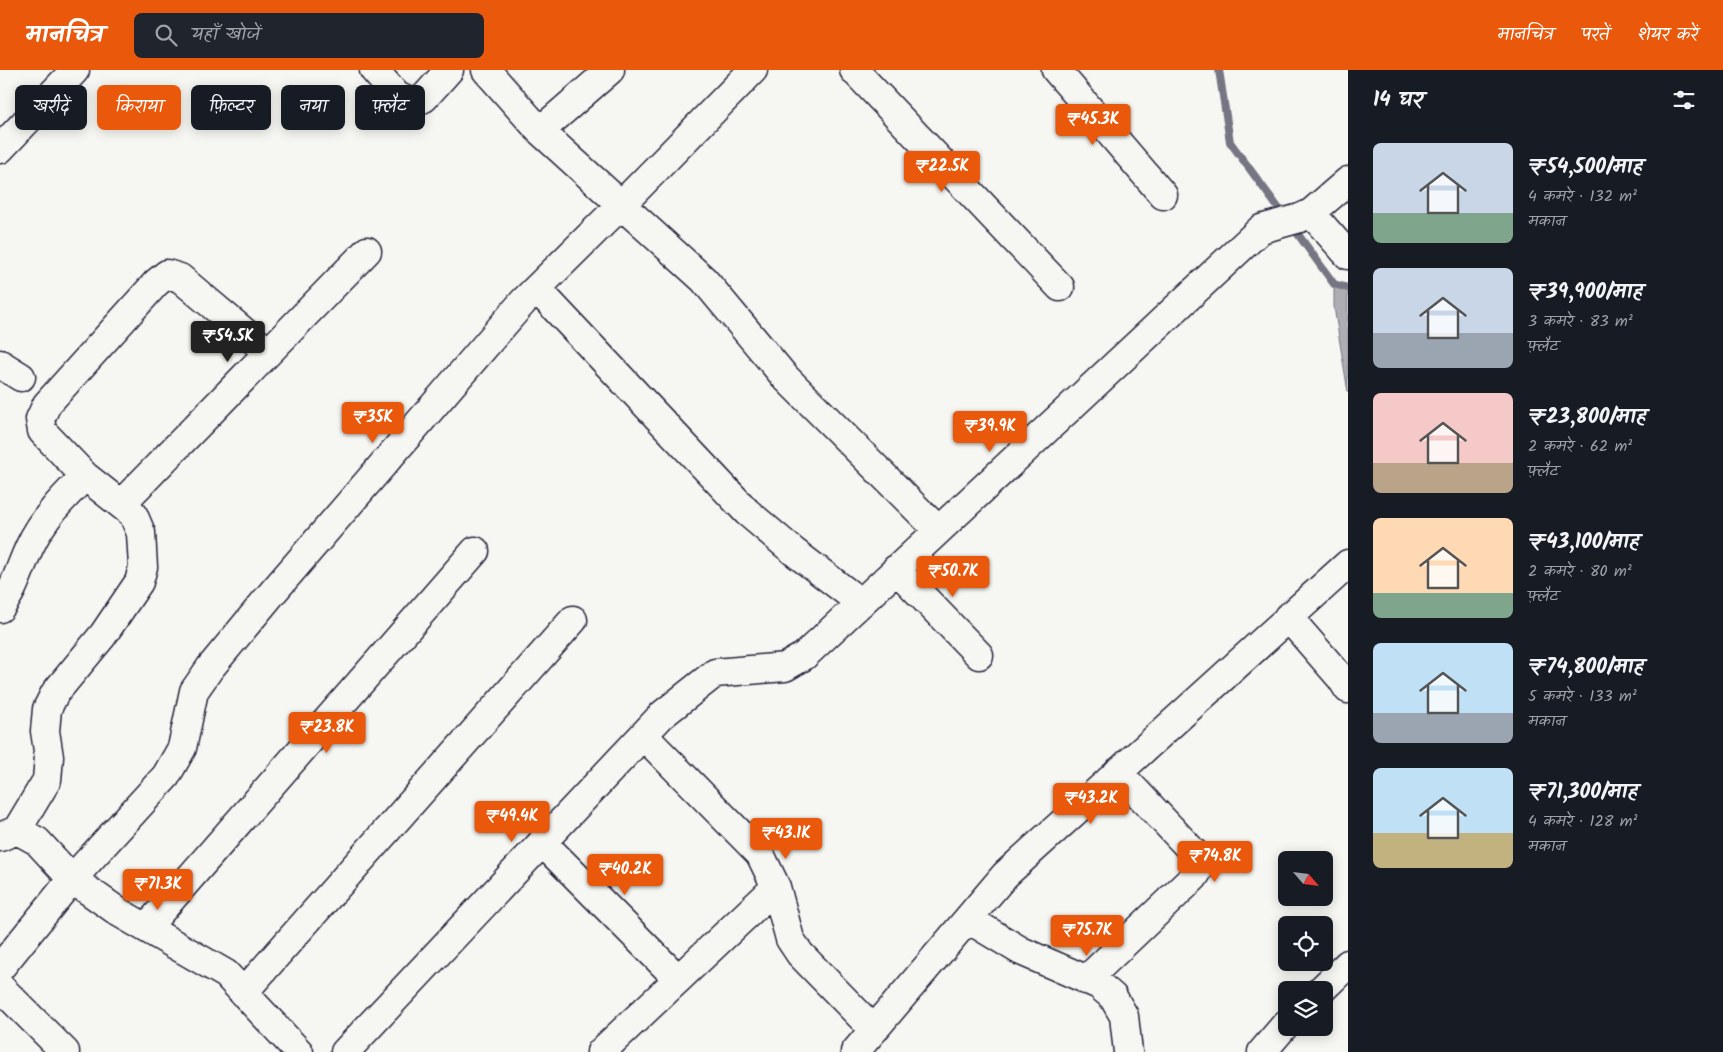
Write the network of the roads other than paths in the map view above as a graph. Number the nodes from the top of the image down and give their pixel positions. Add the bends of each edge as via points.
1 (74, 70) edge
2 (374, 70) edge
3 (449, 70) edge
4 (486, 70) edge
5 (610, 70) edge
6 (753, 70) edge
7 (854, 70) edge
8 (1056, 70) edge
9 (540, 131) junction
10 (1, 145) edge
11 (1348, 181) edge
12 (1162, 195) dead end
13 (622, 205) junction
14 (1306, 215) junction
15 (367, 251) dead end
16 (1348, 255) edge
17 (1060, 288) dead end
18 (537, 289) junction
19 (268, 352) junction
20 (85, 476) junction
21 (121, 504) junction
22 (938, 530) junction
23 (475, 551) dead end
24 (1348, 564) edge
25 (896, 569) junction
26 (3, 597) edge
27 (861, 602) junction
28 (1288, 617) junction
29 (573, 620) dead end
30 (979, 655) dead end
31 (1348, 689) edge
32 (642, 735) junction
33 (1118, 772) junction
34 (8, 833) edge
35 (542, 842) junction
36 (72, 879) junction
37 (776, 887) junction
38 (968, 919) junction
39 (146, 928) junction
40 (0, 968) edge
41 (1346, 971) edge
42 (678, 979) junction
43 (1086, 980) junction
44 (1333, 981) edge
45 (0, 987) edge
46 (242, 993) junction
47 (874, 1030) junction
48 (1278, 1033) edge
49 (65, 1052) edge
50 (299, 1052) edge
51 (346, 1052) edge
52 (601, 1052) edge
53 (855, 1052) edge
54 (1128, 1052) edge
55 (1262, 1052) edge

1 - 10 street
2 - 3 street via 397,96 412,103 424,98
4 - 9 street
5 - 9 street
6 - 13 street
7 - 17 street
8 - 12 street
9 - 13 street
11 - 14 street
13 - 18 street
13 - 22 street via 704,280 785,377
14 - 16 street
14 - 22 street via 1261,229
15 - 19 street
18 - 27 street via 748,512
18 - 36 street via 210,668 194,691 182,748 166,776
19 - 20 street via 180,278 167,274 47,404 40,419 42,431
19 - 21 street
20 - 21 street
20 - 26 street via 53,509
21 - 34 street via 133,514 141,533 143,567 139,582 103,635 55,693 47,709 45,731 48,780
22 - 25 street
23 - 39 street
24 - 28 street
25 - 27 street
25 - 30 street
27 - 32 street via 804,656 785,667 715,673
28 - 31 street
28 - 33 street
29 - 46 street
32 - 35 street
32 - 37 street via 760,854
33 - 38 street via 1005,875
33 - 43 street via 1197,856 1200,866 1194,876
34 - 36 street via 37,842
35 - 42 street
35 - 51 street
36 - 39 street
36 - 40 street
37 - 42 street
37 - 47 street via 790,939 800,954
38 - 43 street via 1021,951
38 - 47 street
39 - 46 street via 226,974
41 - 44 street
42 - 52 street
43 - 54 street via 1099,985 1113,997 1124,1016
45 - 49 street
46 - 50 street
47 - 53 street
48 - 55 street

